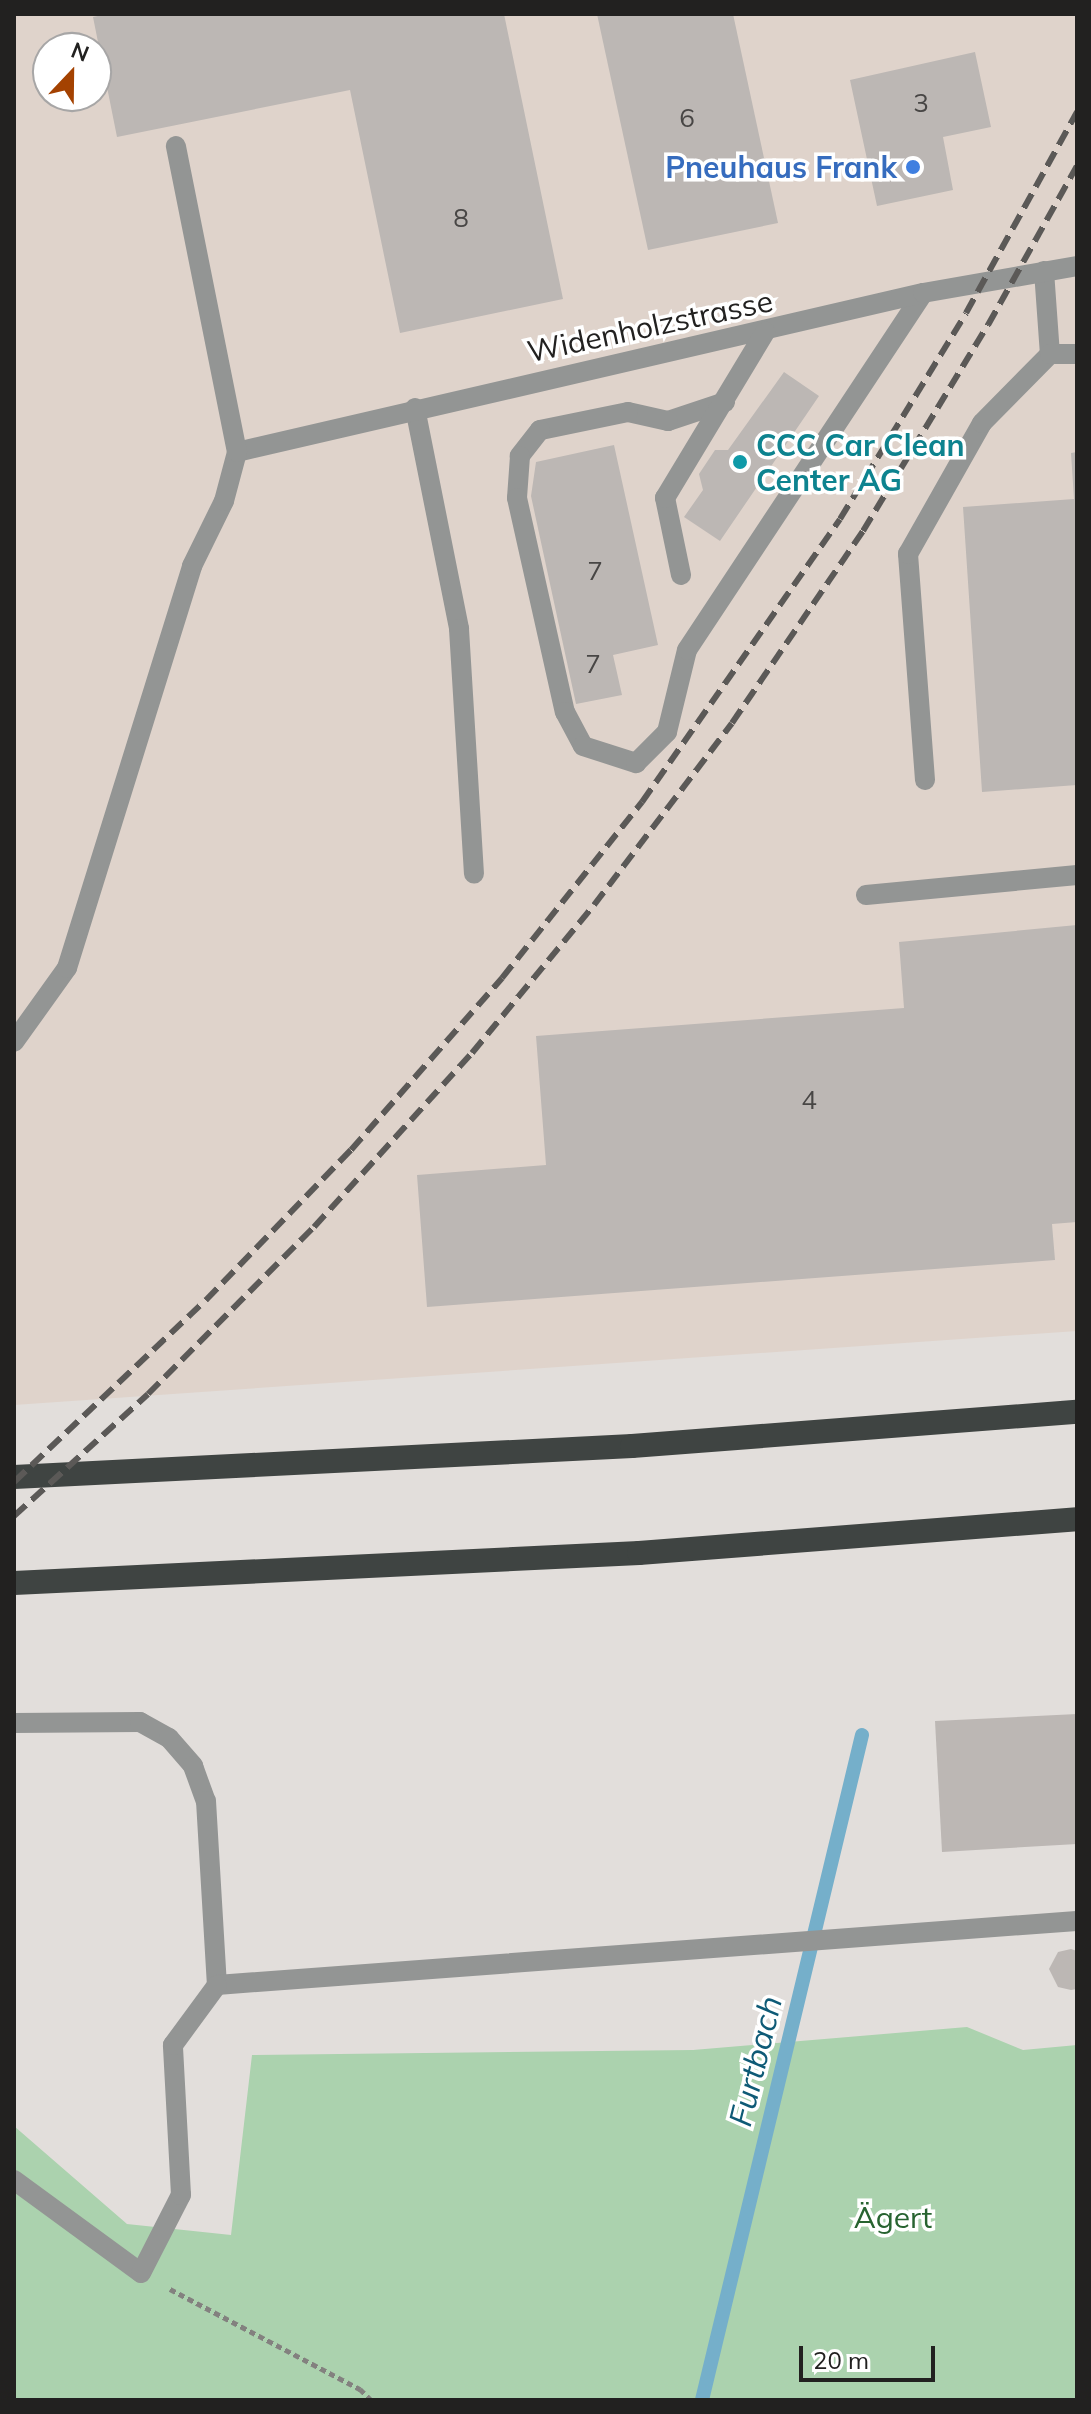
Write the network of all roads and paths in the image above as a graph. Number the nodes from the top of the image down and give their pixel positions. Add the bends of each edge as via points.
1 (176, 146) dead end
2 (1077, 266) edge
3 (1044, 271) junction
4 (923, 293) junction
5 (765, 332) junction
6 (1050, 354) junction
7 (1077, 354) edge
8 (725, 402) junction
9 (415, 408) junction
10 (237, 452) junction
11 (681, 575) dead end
12 (925, 780) dead end
13 (474, 874) dead end
14 (1077, 875) edge
15 (866, 895) dead end
16 (14, 1042) edge
17 (1077, 1412) edge
18 (14, 1477) edge
19 (1077, 1519) edge
20 (14, 1583) edge
21 (14, 1723) edge
22 (1077, 1921) edge
23 (217, 1985) junction
24 (14, 2180) edge
25 (141, 2273) junction
26 (371, 2400) edge

1 - 10 street
2 - 3 street, Widenholzstrasse
3 - 4 street, Widenholzstrasse
3 - 6 street
4 - 5 street, Widenholzstrasse
4 - 8 street via 687,650 667,732 636,763 583,746 565,712 517,498 520,456 540,430 628,412 668,421
5 - 8 street
5 - 9 street, Widenholzstrasse
6 - 7 street
6 - 12 street via 982,423 908,554
8 - 11 street via 665,498
9 - 10 street, Widenholzstrasse
9 - 13 street via 459,629
10 - 16 street via 224,501 192,566 67,968
14 - 15 street
17 - 18 highway via 632,1446
19 - 20 highway via 639,1553
21 - 23 street via 140,1722 169,1738 193,1766 206,1801
22 - 23 street
23 - 25 street via 173,2045 181,2195
24 - 25 street
25 - 26 path

